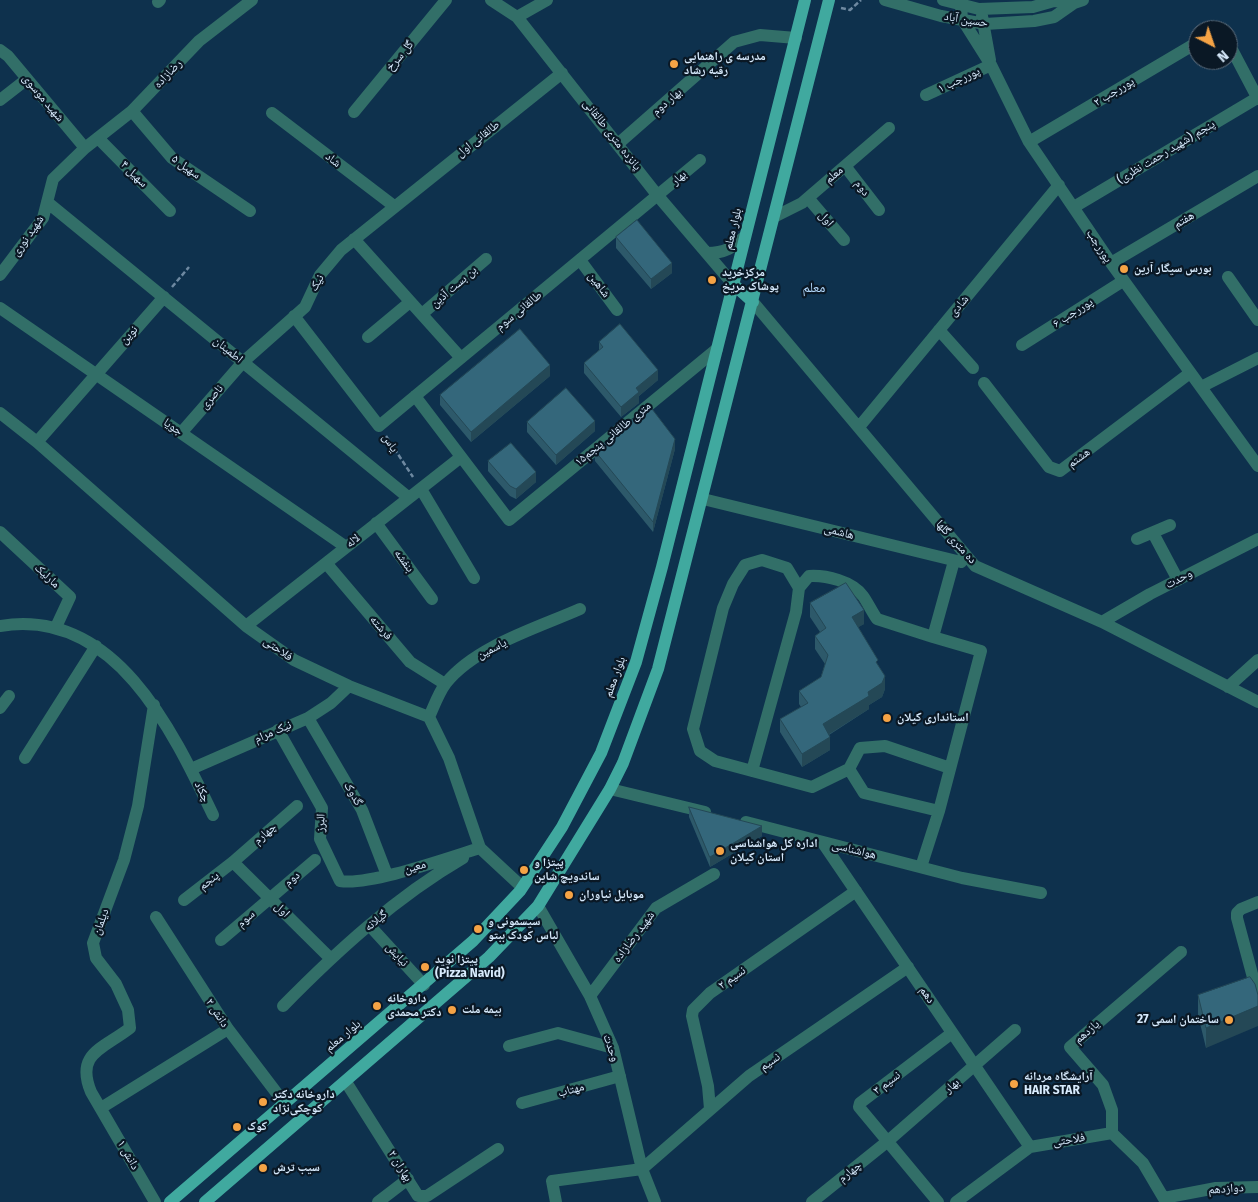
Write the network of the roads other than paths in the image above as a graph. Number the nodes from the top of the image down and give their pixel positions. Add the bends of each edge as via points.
1 (252, 0) edge
2 (446, 0) edge
3 (491, 0) edge
4 (547, 0) edge
5 (805, 0) edge
6 (829, 0) edge
7 (885, 0) edge
8 (943, 0) edge
9 (1079, 1) edge
10 (961, 4) junction
11 (979, 9) junction
12 (517, 18) junction
13 (962, 19) junction
14 (985, 24) junction
15 (796, 38) junction
16 (1188, 48) edge
17 (0, 50) edge
18 (1238, 61) edge
19 (991, 65) junction
20 (562, 73) junction
21 (27, 79) junction
22 (926, 95) dead end
23 (1258, 99) edge
24 (0, 100) edge
25 (132, 110) junction
26 (354, 112) dead end
27 (272, 113) dead end
28 (889, 128) dead end
29 (98, 138) junction
30 (1029, 142) junction
31 (619, 143) junction
32 (85, 148) junction
33 (700, 160) dead end
34 (845, 166) junction
35 (1258, 176) edge
36 (1058, 185) junction
37 (658, 196) junction
38 (808, 198) junction
39 (47, 202) junction
40 (394, 206) junction
41 (1074, 207) junction
42 (879, 210) dead end
43 (170, 211) dead end
44 (250, 211) dead end
45 (774, 217) junction
46 (745, 236) junction
47 (354, 239) junction
48 (844, 240) dead end
49 (707, 253) junction
50 (486, 259) dead end
51 (580, 260) junction
52 (1111, 263) junction
53 (0, 275) edge
54 (1228, 277) dead end
55 (1123, 281) junction
56 (733, 284) junction
57 (164, 297) junction
58 (410, 302) junction
59 (753, 302) junction
60 (0, 308) edge
61 (617, 310) dead end
62 (422, 314) junction
63 (294, 316) junction
64 (1258, 320) edge
65 (939, 330) junction
66 (368, 337) dead end
67 (1022, 345) dead end
68 (717, 349) junction
69 (461, 358) junction
70 (1258, 358) edge
71 (243, 362) junction
72 (973, 368) dead end
73 (1190, 373) junction
74 (95, 374) junction
75 (984, 383) dead end
76 (1201, 387) junction
77 (415, 396) junction
78 (0, 413) edge
79 (379, 426) joint
80 (859, 427) junction
81 (181, 433) junction
82 (36, 442) junction
83 (460, 458) junction
84 (1258, 466) edge
85 (420, 489) junction
86 (409, 498) junction
87 (703, 499) junction
88 (376, 523) junction
89 (1170, 525) dead end
90 (0, 532) edge
91 (1153, 533) junction
92 (1258, 539) edge
93 (1137, 540) dead end
94 (346, 547) junction
95 (954, 561) junction
96 (326, 563) junction
97 (975, 566) junction
98 (474, 578) dead end
99 (1178, 580) junction
100 (799, 588) junction
101 (432, 599) dead end
102 (580, 609) dead end
103 (1102, 622) junction
104 (0, 626) edge
105 (246, 626) junction
106 (56, 627) junction
107 (933, 637) junction
108 (96, 646) junction
109 (1258, 660) edge
110 (445, 684) junction
111 (349, 686) junction
112 (1228, 687) junction
113 (9, 696) dead end
114 (1258, 702) edge
115 (154, 705) junction
116 (0, 708) edge
117 (429, 717) junction
118 (308, 718) junction
119 (278, 730) junction
120 (25, 758) dead end
121 (950, 768) junction
122 (191, 769) junction
123 (849, 769) junction
124 (752, 771) junction
125 (610, 788) junction
126 (297, 806) dead end
127 (939, 811) junction
128 (213, 814) dead end
129 (823, 842) junction
130 (480, 848) junction
131 (315, 860) dead end
132 (233, 862) junction
133 (921, 867) junction
134 (714, 874) dead end
135 (387, 875) junction
136 (351, 883) joint
137 (522, 887) junction
138 (856, 891) junction
139 (1041, 893) dead end
140 (270, 898) junction
141 (184, 900) dead end
142 (1258, 902) edge
143 (538, 906) junction
144 (156, 917) dead end
145 (370, 926) junction
146 (221, 940) dead end
147 (1181, 952) dead end
148 (330, 958) junction
149 (908, 967) junction
150 (424, 985) junction
151 (1257, 989) edge
152 (590, 996) junction
153 (282, 1006) dead end
154 (228, 1029) junction
155 (1015, 1030) dead end
156 (952, 1033) junction
157 (509, 1046) dead end
158 (613, 1048) junction
159 (975, 1066) junction
160 (620, 1076) junction
161 (346, 1082) junction
162 (522, 1103) dead end
163 (285, 1104) junction
164 (101, 1108) junction
165 (710, 1109) junction
166 (1112, 1133) junction
167 (888, 1141) junction
168 (1030, 1146) junction
169 (498, 1149) dead end
170 (642, 1169) junction
171 (408, 1179) junction
172 (1258, 1187) edge
173 (1165, 1200) edge
174 (155, 1202) edge
175 (170, 1202) edge
176 (206, 1202) edge
177 (378, 1202) edge
178 (556, 1202) edge
179 (655, 1202) edge
180 (812, 1202) edge
181 (938, 1202) edge
182 (956, 1202) edge

1 - 25 street, رضازاده via 199,41
2 - 26 street, گل سرخ
3 - 12 street, پانزده متری طالقانی
4 - 12 street
5 - 15 main road, بلوار معلم
6 - 45 main road
7 - 13 street, حسین آباد
8 - 10 street, حسین آباد
9 - 11 street, حسین آباد
9 - 14 street, حسین آباد via 1054,17
10 - 11 street, حسین آباد
10 - 13 street, پوررجب
11 - 14 street, پوررجب
12 - 20 street, پانزده متری طالقانی
13 - 14 street, حسین آباد
13 - 19 street, پوررجب
14 - 19 street, پوررجب
15 - 31 street, بهار دوم via 760,34 734,42
15 - 46 main road, بلوار معلم
16 - 30 street, پوررجب ۲
17 - 21 street, شهید موسوی
18 - 23 street
19 - 22 street, پوررجب ۱
19 - 30 street, پوررجب
20 - 31 street, پانزده متری طالقانی
20 - 40 street, طالقانی اول
21 - 24 street
21 - 32 street, شهید موسوی
23 - 41 street, پنجم (شهید رحمت نظری)
25 - 29 street, رضازاده
25 - 44 street, سهیل ۵ via 172,158
27 - 40 street, شاد
28 - 34 street, معلم
29 - 32 street, رضازاده
29 - 43 street, سهیل ۴
30 - 36 street, پوررجب
31 - 37 street, پانزده متری طالقانی
32 - 39 street, شهید نوری via 53,179
33 - 37 street, بهار
34 - 38 street, معلم
34 - 42 street, دوم
35 - 52 street, هفتم
36 - 41 street, پوررجب
36 - 65 street, شادی
37 - 49 street, پانزده متری طالقانی
37 - 51 street, طالقانی سوم
38 - 45 street, معلم
38 - 48 street, اول
39 - 53 street, شهید نوری via 43,218
39 - 57 street, اطمینان
40 - 47 street, نیک
41 - 52 street, پوررجب
45 - 59 main road
46 - 49 street via 732,249
46 - 56 main road, بلوار معلم
47 - 58 street
47 - 63 street, نیک via 320,275 305,307
49 - 56 street, پانزده متری طالقانی
50 - 62 street, بن بست آذین
51 - 61 street, شاهین
51 - 69 street, طالقانی سوم
52 - 55 street, پوررجب
54 - 64 street
55 - 67 street, پوررجب ۶
55 - 73 street, پوررجب
56 - 59 main road
56 - 68 main road, بلوار معلم
57 - 71 street, اطمینان
57 - 74 street, نوین
58 - 62 street
58 - 66 street
59 - 80 street, ده متری گلها
59 - 87 main road
60 - 74 street, جویا
62 - 69 street
63 - 71 street, نیک
63 - 79 street, یاس
65 - 72 street
65 - 80 street, شادی
68 - 83 street, ۱۵متری طالقانی پنجم via 509,520
68 - 137 main road, بلوار معلم via 636,662 601,753 562,827
69 - 77 street, طالقانی سوم
70 - 76 street
71 - 81 street, ناصری
71 - 86 street, اطمینان
73 - 75 street, هشتم via 1060,471 1049,467
73 - 76 street, پوررجب
74 - 81 street, جویا
74 - 82 street, نوین
76 - 84 street, پوررجب
77 - 79 street, طالقانی سوم
77 - 83 street
78 - 82 street, فلاحتی
80 - 97 street, ده متری گلها
81 - 94 street, جویا
82 - 105 street, فلاحتی
83 - 85 street, لاله
85 - 86 street, لاله
85 - 98 street
86 - 88 street, لاله
87 - 95 street, هاشمی
87 - 125 main road via 658,669 623,763
88 - 94 street, لاله
88 - 101 street, بنفشه
89 - 91 street
90 - 106 street, مارلیک via 70,597
91 - 93 street
91 - 99 street
92 - 99 street, وحدت
94 - 96 street, لاله
95 - 97 street, هاشمی
95 - 107 street
96 - 105 street, لاله
96 - 110 street, فرشته via 410,662
97 - 103 street, ده متری گلها
99 - 103 street, وحدت
100 - 107 street via 809,576 820,575 851,585 862,594 877,619
100 - 124 street via 796,612
100 - 124 street via 787,568 762,560 745,565 723,608 693,729 700,751 715,760
102 - 110 street, یاسمین via 508,640 466,663
103 - 112 street, ده متری گلها
104 - 106 street, چکاد via 21,623
105 - 111 street, فلاحتی via 294,660
106 - 108 street, چکاد
107 - 121 street via 981,651
108 - 115 street, چکاد via 126,671
108 - 120 street
109 - 112 street
110 - 117 street, یاسمین
111 - 117 street, فلاحتی
111 - 118 street, نیک مرام
112 - 114 street, ده متری گلها
113 - 116 street
115 - 122 street, چکاد
115 - 164 street, دیلمان via 138,806 124,860 93,943 96,958 116,984 131,1021 130,1028 86,1062 84,1076
117 - 130 street via 449,758
118 - 119 street, نیک مرام
118 - 135 street, گدوک via 362,810
119 - 122 street, نیک مرام
119 - 136 street, البرز via 322,808 320,839 332,867 340,881
121 - 123 street via 885,746 860,748
121 - 127 street
122 - 128 street, چکاد
123 - 124 street via 812,787
123 - 127 street via 864,793
125 - 129 street, هواشناسی
125 - 143 main road
126 - 132 street, چهارم
127 - 133 street
129 - 133 street, هواشناسی
129 - 138 street, دهم
130 - 135 street, معین
130 - 137 street
130 - 145 street, گیلانه via 427,879
131 - 140 street, دوم
132 - 140 street, اول
132 - 141 street, پنجم
133 - 139 street, هواشناسی
134 - 152 street, شهید رضازاده via 656,908
135 - 136 street, معین
137 - 143 main road
137 - 150 main road, بلوار معلم via 473,941
138 - 149 street, دهم
138 - 165 street, نسیم ٢ via 710,992 693,1010
140 - 146 street, سوم
140 - 148 street, اول
142 - 151 street via 1237,913
143 - 152 street, وحدت
143 - 161 main road via 489,957
144 - 154 street, دانش ۲
145 - 148 street, گیلانه
145 - 150 street, نیایش
147 - 166 street, یازدهم via 1070,1047 1103,1085 1112,1110
148 - 153 street, گیلانه
149 - 156 street, دهم
149 - 165 street, نسیم via 749,1076
150 - 163 main road, بلوار معلم
152 - 158 street, وحدت
154 - 163 street, دانش ۲
154 - 164 street
155 - 159 street, بهار
156 - 159 street, دهم
156 - 167 street, نسیم ۳ via 860,1103 862,1112
157 - 158 street via 558,1033
158 - 160 street, وحدت
159 - 167 street, بهار
159 - 168 street, دهم
160 - 162 street, مهتاب
160 - 170 street, وحدت
161 - 171 street, بهاران ۲
161 - 176 main road
163 - 175 main road, بلوار معلم
164 - 174 street, دانش ۱
165 - 170 street, نسیم
166 - 168 street, فلاحتی
166 - 173 street via 1143,1163
167 - 180 street, چهارم
167 - 181 street
168 - 182 street, فلاحتی
169 - 171 street, بهاران ۲ via 422,1198
170 - 178 street via 552,1181
170 - 179 street, وحدت
171 - 177 street
172 - 173 street, دوازدهم via 1216,1188

